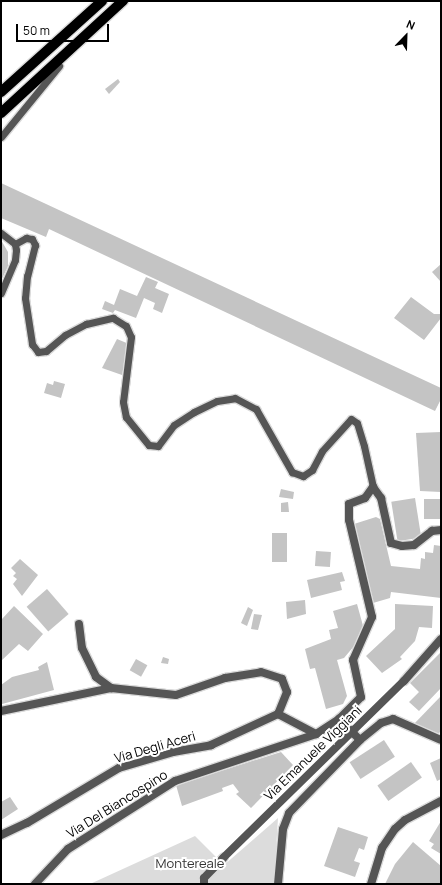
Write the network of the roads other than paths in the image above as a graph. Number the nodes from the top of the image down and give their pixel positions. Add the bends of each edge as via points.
1 (102, 1) edge
2 (123, 1) edge
3 (88, 34) junction
4 (1, 92) edge
5 (1, 113) edge
6 (1, 137) edge
7 (1, 233) edge
8 (15, 244) junction
9 (1, 293) edge
10 (373, 487) junction
11 (441, 530) edge
12 (79, 624) dead end
13 (441, 640) edge
14 (110, 688) junction
15 (1, 711) edge
16 (278, 714) junction
17 (339, 719) junction
18 (316, 734) junction
19 (360, 740) junction
20 (441, 740) edge
21 (441, 801) edge
22 (1, 835) edge
23 (204, 881) edge
24 (35, 884) edge
25 (198, 884) edge
26 (278, 884) edge
27 (371, 884) edge

1 - 4 main road
2 - 3 main road
3 - 5 main road
3 - 6 lane via 39,88
7 - 8 lane
8 - 9 lane via 15,260
8 - 10 lane via 26,238 32,240 35,245 27,276 25,298 32,344 38,352 46,351 65,335 86,324 113,318 126,326 131,337 122,402 126,417 149,445 158,446 174,425 194,412 217,401 235,398 256,409 292,472 303,476 312,470 322,451 351,419 357,423
10 - 11 street via 381,498 391,543 402,546 414,545 432,531
10 - 17 street, Via Del Biancospino via 365,498 349,504 349,520 372,617 353,660 361,697
12 - 14 street via 82,648 96,677
13 - 23 street, Via Emanuele Viggiani, bridge via 404,681 223,858
14 - 15 street
14 - 16 street via 176,695 225,678 261,672 282,679 285,686 287,692
16 - 18 street
16 - 22 street, Via Degli Aceri via 210,745 173,752 119,768
17 - 18 street, Via Del Biancospino
17 - 19 street
18 - 24 street, Via Del Biancospino via 175,781 68,849
19 - 20 street via 386,720 393,719
19 - 26 street via 289,813 283,829
21 - 27 street via 405,820 395,829 382,848
23 - 25 street, Via Emanuele Viggiani

